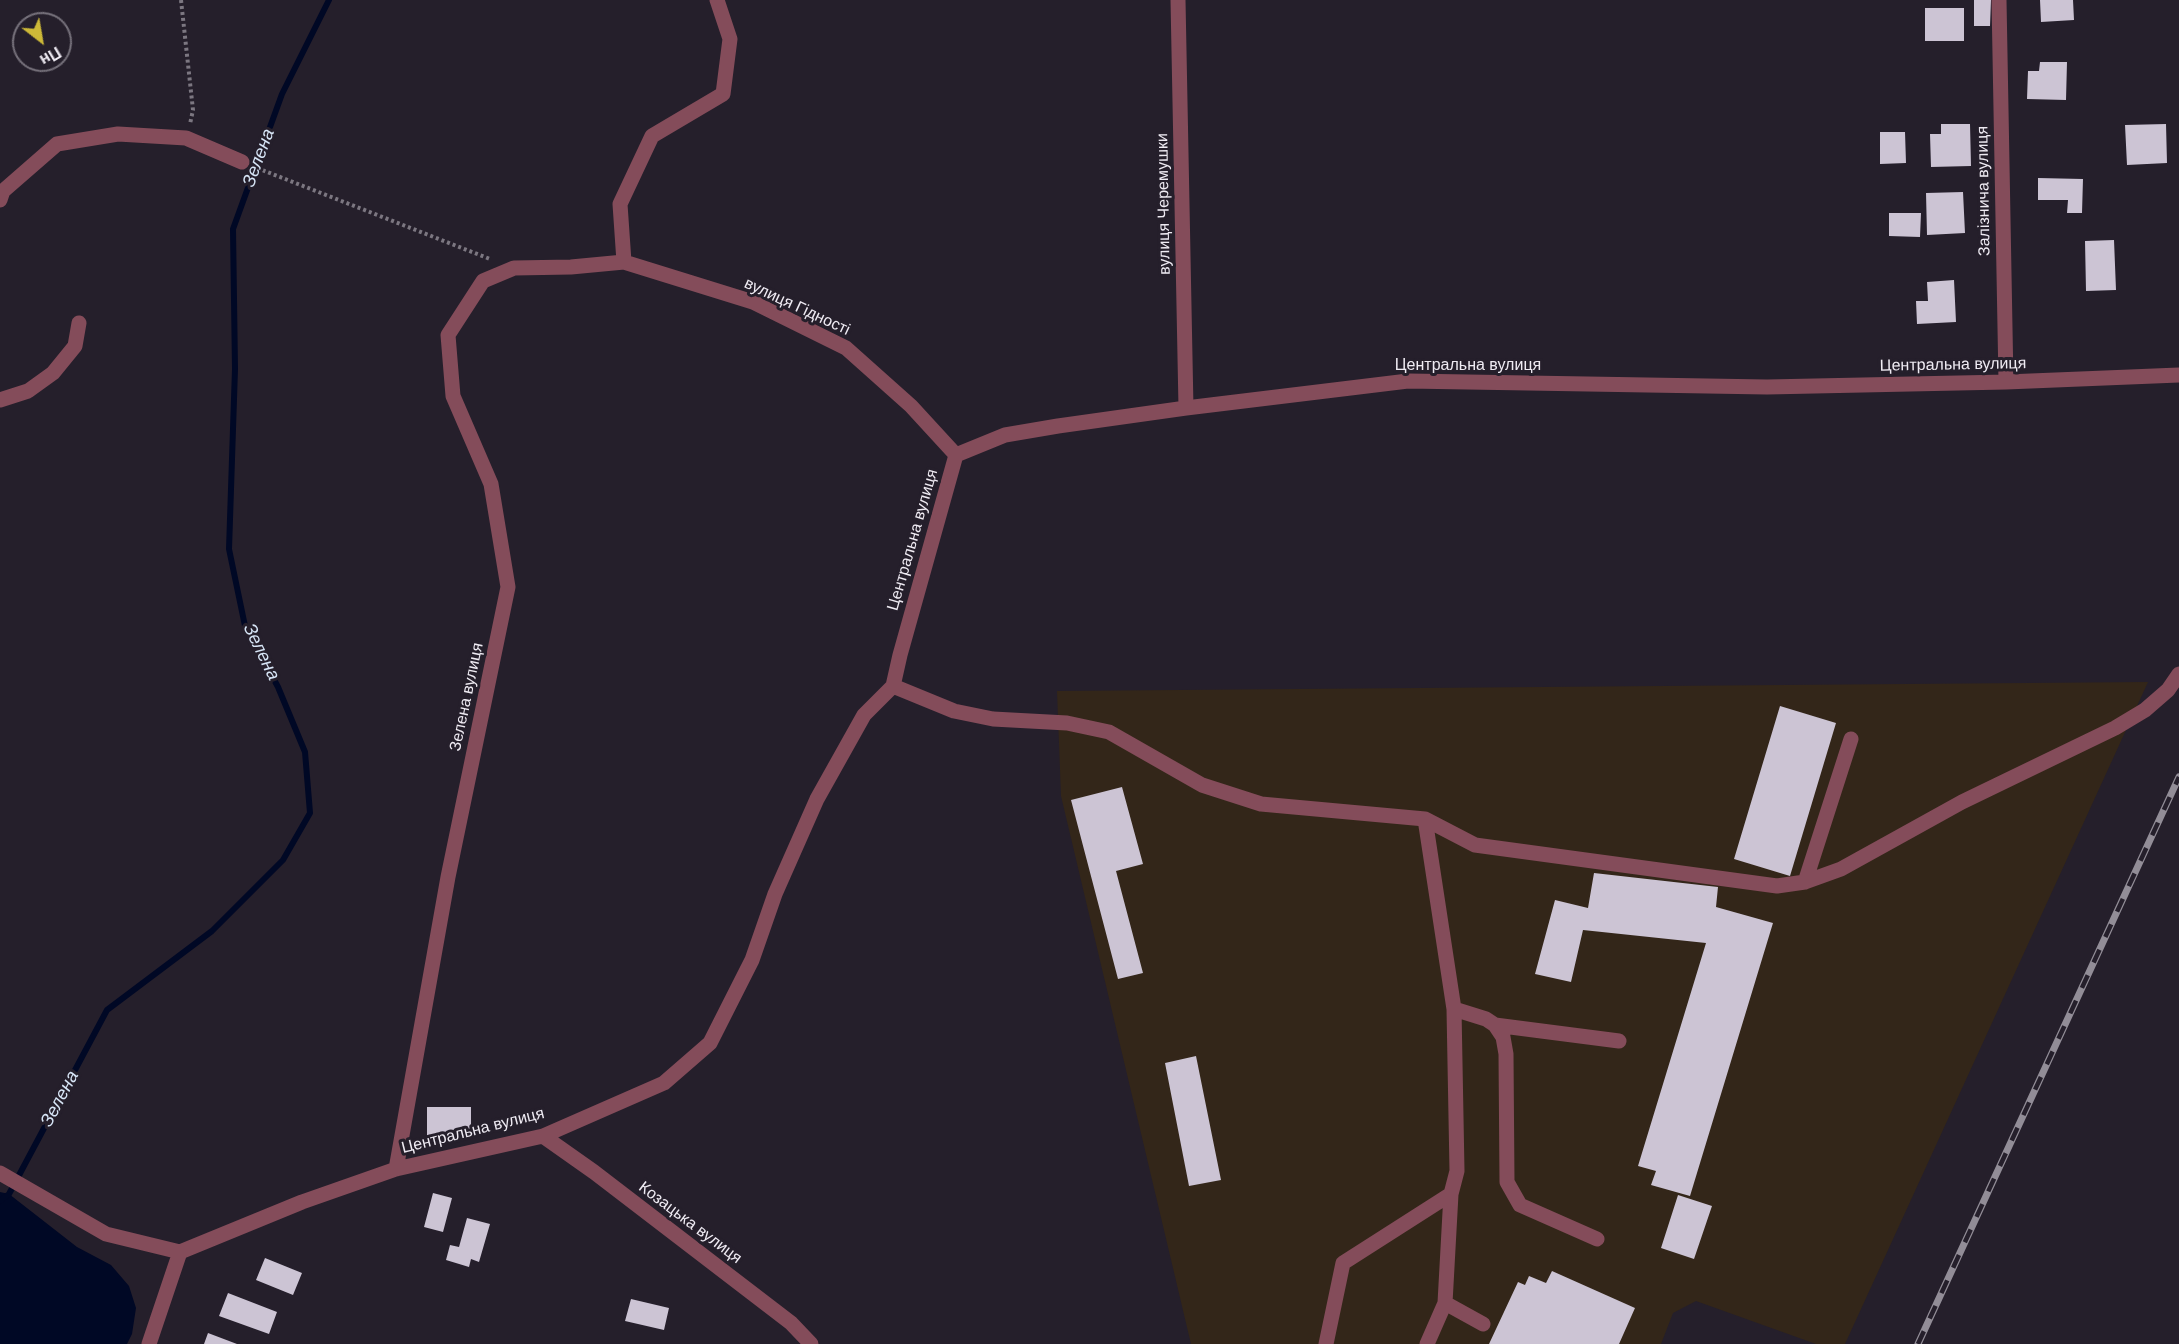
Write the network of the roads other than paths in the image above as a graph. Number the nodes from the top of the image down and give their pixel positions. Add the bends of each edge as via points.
1 (717, 0) edge
2 (1178, 0) edge
3 (1999, 0) edge
4 (242, 162) road end
5 (0, 200) edge
6 (624, 262) junction
7 (514, 268) joint
8 (79, 323) dead end
9 (2179, 375) edge
10 (2006, 382) junction
11 (0, 400) edge
12 (1186, 408) junction
13 (956, 456) junction
14 (2179, 674) edge
15 (893, 686) junction
16 (1851, 739) dead end
17 (1425, 819) junction
18 (1805, 882) junction
19 (1454, 1009) junction
20 (1495, 1025) junction
21 (1619, 1041) dead end
22 (543, 1136) junction
23 (396, 1169) junction
24 (0, 1173) edge
25 (1451, 1194) junction
26 (1597, 1239) dead end
27 (180, 1252) junction
28 (1445, 1303) junction
29 (1483, 1324) dead end
30 (149, 1344) edge
31 (811, 1344) edge
32 (1326, 1344) edge
33 (1427, 1344) edge

1 - 6 street via 730,39 723,94 652,136 620,204
2 - 12 street, вулиця Черемушки
3 - 10 street, Залізнича вулиця
4 - 5 street via 186,138 118,134 57,144 3,191
6 - 7 street, вулиця Гідності
6 - 13 street, вулиця Гідності via 753,302 846,348 910,406
7 - 23 street, Зелена вулиця via 483,281 448,335 453,396 491,483 508,587 448,877
8 - 11 street via 75,346 53,373 28,391
9 - 10 street, Центральна вулиця
10 - 12 street, Центральна вулиця via 1767,387 1408,381
12 - 13 street, Центральна вулиця via 1005,435
13 - 15 street, Центральна вулиця
14 - 18 street via 2145,710 2115,728 1962,801 1841,869
15 - 17 street via 954,711 993,719 1067,723 1109,732 1202,785 1261,804
15 - 22 street, Центральна вулиця via 864,716 817,799 775,894 752,960 710,1043 664,1083
16 - 18 street
17 - 18 street via 1475,845 1777,886
17 - 19 street
19 - 20 street
19 - 25 street via 1457,1171
20 - 21 street
20 - 26 street via 1503,1037 1506,1054 1507,1182 1520,1205
22 - 23 street, Центральна вулиця
22 - 31 street, Козацька вулиця via 791,1323
23 - 27 street, Центральна вулиця
24 - 27 street via 106,1234
25 - 28 street
25 - 32 street via 1343,1263
27 - 30 street
28 - 29 street
28 - 33 street

